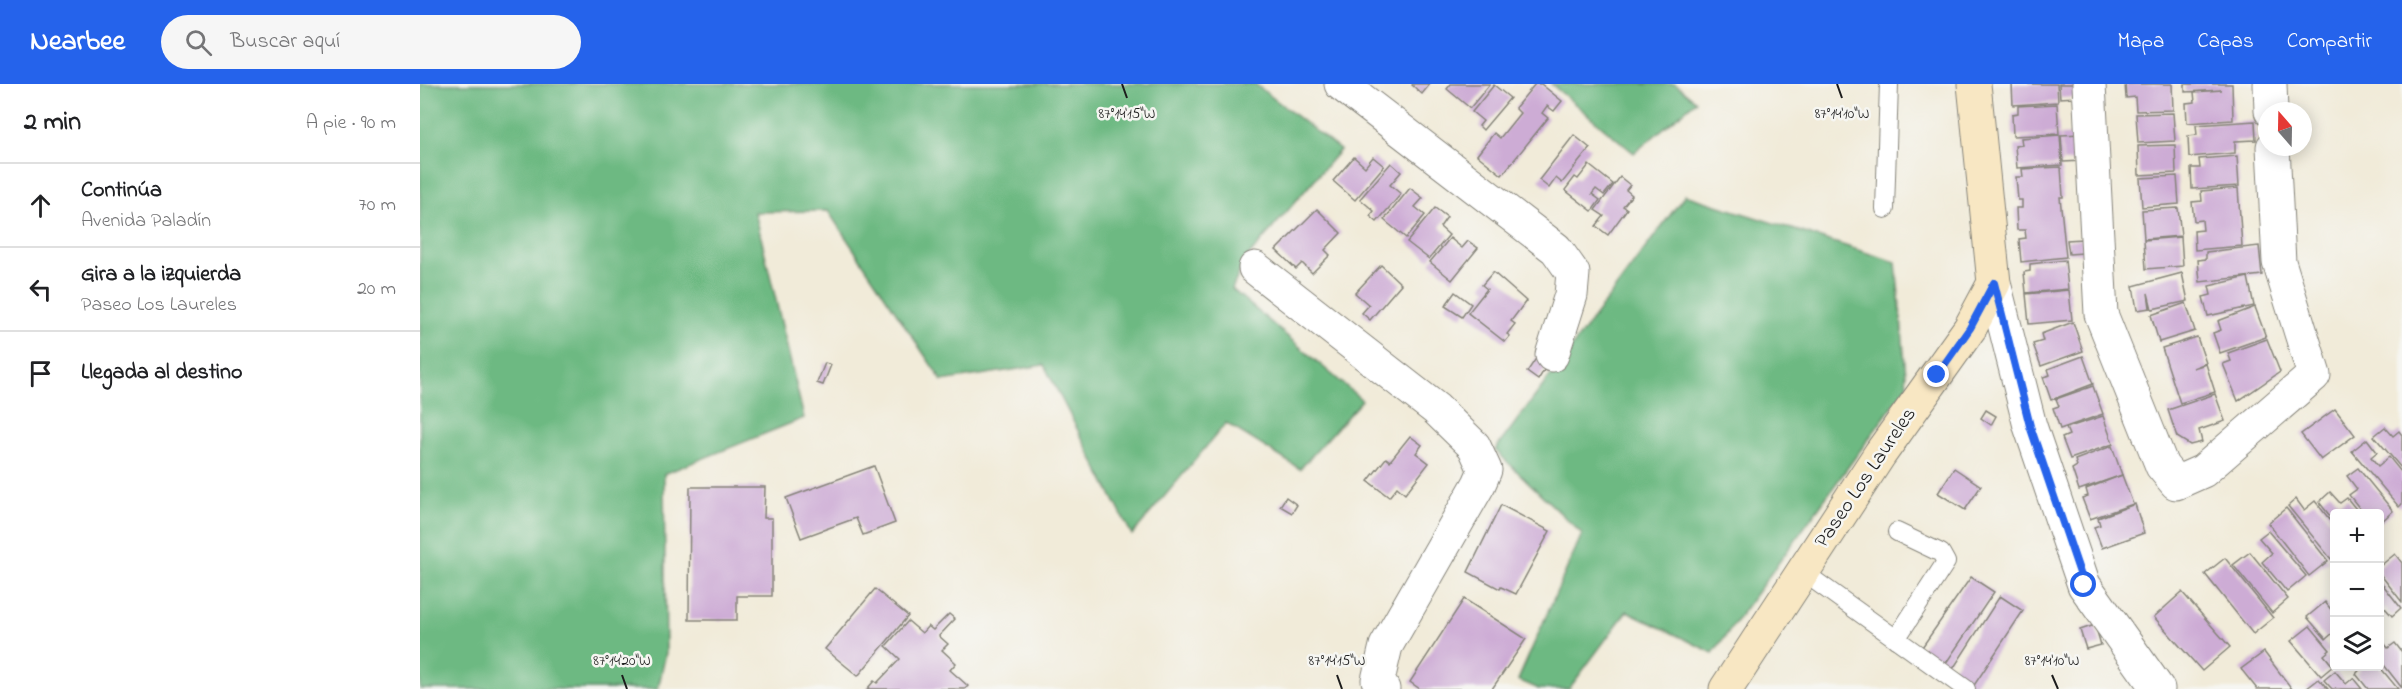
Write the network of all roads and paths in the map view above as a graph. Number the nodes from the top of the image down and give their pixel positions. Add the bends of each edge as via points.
1 (1341, 84) edge
2 (1889, 84) edge
3 (1974, 84) edge
4 (2089, 84) edge
5 (2270, 84) edge
6 (2271, 102) edge
7 (2273, 156) edge
8 (1885, 209) dead end
9 (1254, 268) dead end
10 (1994, 283) junction
11 (1552, 355) dead end
12 (1897, 532) dead end
13 (1803, 572) junction
14 (1896, 639) junction
15 (1383, 689) edge
16 (1726, 689) edge
17 (1966, 689) edge
18 (2158, 689) edge

1 - 11 street via 1556,249 1573,273 1571,295
2 - 8 lane
3 - 10 street
4 - 7 street via 2101,314 2162,466 2176,483 2203,471 2314,375 2278,262
5 - 6 street
9 - 15 street via 1436,409 1474,446 1485,470 1386,646 1378,681
10 - 13 street, Paseo Los Laureles via 1970,328 1880,454
10 - 18 street via 2030,426 2084,585
12 - 14 lane via 1941,553 1946,562
13 - 14 lane
13 - 16 street, Paseo Los Laureles
14 - 17 lane

